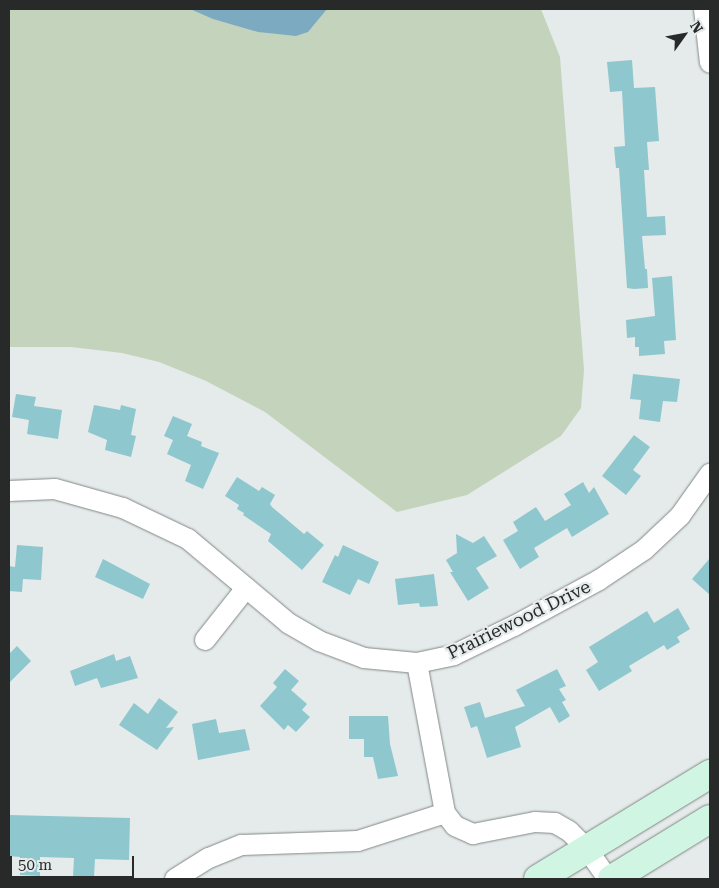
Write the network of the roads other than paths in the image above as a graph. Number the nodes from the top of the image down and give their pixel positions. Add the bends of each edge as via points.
1 (704, 9) edge
2 (710, 63) edge
3 (710, 474) edge
4 (9, 491) edge
5 (246, 588) junction
6 (205, 640) dead end
7 (417, 664) junction
8 (710, 774) edge
9 (445, 813) junction
10 (710, 819) edge
11 (587, 849) junction
12 (175, 879) edge
13 (538, 879) edge
14 (610, 879) edge

1 - 2 street
3 - 7 street, Prairiewood Drive via 673,523 644,550 599,580 454,655
4 - 5 street, Prairiewood Drive via 54,489 123,508 188,539
5 - 6 street
5 - 7 street, Prairiewood Drive via 288,623 319,641 364,658
7 - 9 street
8 - 11 main road
9 - 11 street via 455,826 473,834 535,822 555,823
9 - 12 street via 358,841 242,845 209,858
10 - 14 main road
11 - 13 main road
11 - 14 street

